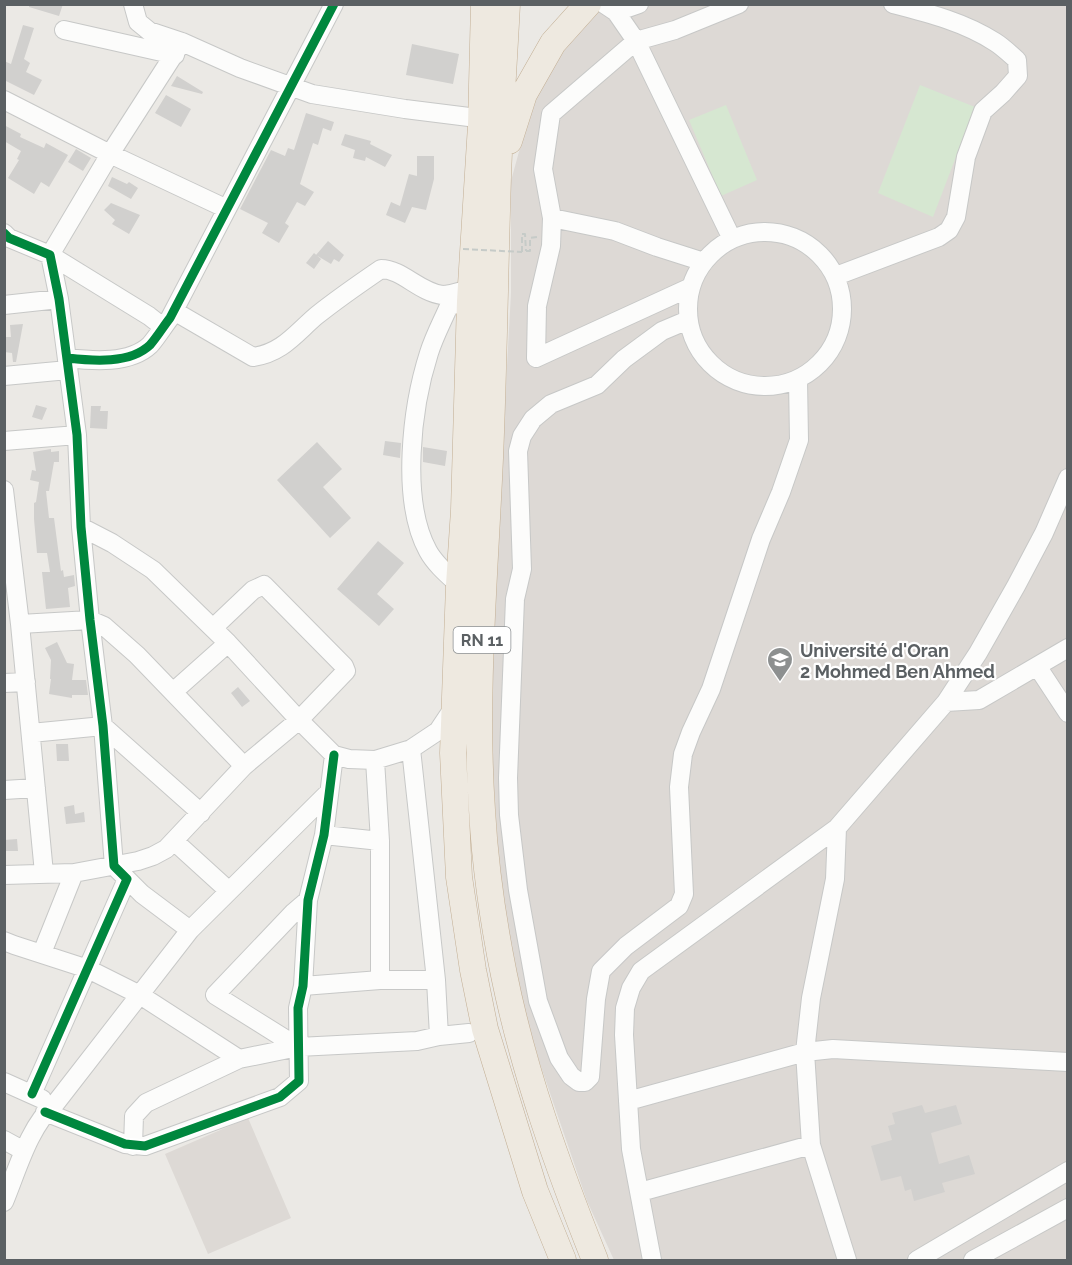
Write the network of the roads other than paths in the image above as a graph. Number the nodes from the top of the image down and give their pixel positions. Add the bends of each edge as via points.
1 (133, 4) edge
2 (334, 4) edge
3 (473, 4) edge
4 (484, 4) edge
5 (507, 4) edge
6 (588, 4) edge
7 (639, 4) edge
8 (739, 4) edge
9 (893, 4) edge
10 (610, 8) edge
11 (64, 30) dead end
12 (636, 42) junction
13 (178, 48) junction
14 (292, 87) junction
15 (4, 100) edge
16 (469, 117) junction
17 (110, 154) junction
18 (498, 176) junction
19 (227, 209) junction
20 (552, 218) junction
21 (6, 236) edge
22 (732, 239) junction
23 (50, 255) junction
24 (704, 262) junction
25 (836, 276) junction
26 (691, 287) junction
27 (468, 296) junction
28 (59, 299) junction
29 (4, 305) edge
30 (174, 311) junction
31 (688, 320) junction
32 (163, 327) junction
33 (68, 364) junction
34 (4, 376) edge
35 (798, 379) junction
36 (77, 435) junction
37 (4, 441) edge
38 (1068, 478) edge
39 (4, 490) edge
40 (81, 527) junction
41 (9, 573) edge
42 (459, 585) junction
43 (90, 620) junction
44 (20, 624) junction
45 (213, 628) junction
46 (228, 643) junction
47 (1068, 648) edge
48 (1037, 666) junction
49 (26, 682) junction
50 (4, 683) edge
51 (173, 692) junction
52 (946, 702) junction
53 (455, 705) junction
54 (1068, 713) edge
55 (299, 720) junction
56 (103, 726) junction
57 (31, 733) junction
58 (416, 746) junction
59 (453, 753) junction
60 (334, 755) junction
61 (375, 760) junction
62 (244, 766) junction
63 (36, 788) junction
64 (4, 790) edge
65 (329, 792) junction
66 (201, 813) junction
67 (837, 828) junction
68 (324, 835) junction
69 (380, 840) junction
70 (174, 842) junction
71 (121, 872) junction
72 (44, 873) junction
73 (74, 873) junction
74 (4, 875) edge
75 (229, 891) junction
76 (308, 900) junction
77 (190, 930) junction
78 (8, 949) edge
79 (42, 953) junction
80 (88, 969) junction
81 (473, 970) junction
82 (380, 980) junction
83 (436, 980) junction
84 (303, 986) junction
85 (140, 995) junction
86 (469, 1033) junction
87 (439, 1036) junction
88 (298, 1047) junction
89 (805, 1052) junction
90 (239, 1059) junction
91 (1068, 1062) edge
92 (501, 1078) junction
93 (4, 1082) edge
94 (32, 1094) junction
95 (628, 1101) junction
96 (50, 1108) junction
97 (4, 1140) edge
98 (811, 1145) junction
99 (133, 1146) junction
100 (24, 1151) junction
101 (1068, 1171) edge
102 (640, 1192) junction
103 (4, 1202) edge
104 (1068, 1208) edge
105 (563, 1260) edge
106 (595, 1260) edge
107 (652, 1260) edge
108 (847, 1260) edge
109 (917, 1260) edge
110 (973, 1260) edge

1 - 13 street via 143,27
2 - 14 street
3 - 16 street
4 - 27 highway, RN 11 via 481,125
5 - 18 highway, RN 11
6 - 18 highway via 553,43 524,94
7 - 10 street
8 - 12 street
9 - 25 street via 961,24 995,42 1017,60 1018,76 983,111 966,157 956,217 949,230
10 - 12 street
11 - 13 street
12 - 20 street via 551,114 543,169
12 - 22 street
13 - 14 street
13 - 17 street
14 - 16 street via 312,94
14 - 19 street
15 - 17 street
16 - 27 street
17 - 19 street
17 - 23 street
18 - 106 highway, RN 11 via 495,348 483,601 482,810 504,974 520,1041 563,1179
19 - 30 street
20 - 24 street via 615,231
20 - 26 street via 551,246 537,306 536,358
21 - 23 street
22 - 24 street
22 - 25 street via 756,232 780,232 803,241 822,256
23 - 28 street
23 - 32 street
24 - 26 street
25 - 35 street via 842,300 841,324 833,346 818,365
26 - 31 street
27 - 30 street via 443,295 417,286 390,269 381,269 281,347 254,357
27 - 42 highway, RN 11
27 - 42 street via 449,306 430,349 418,393 411,458 418,527 428,552
28 - 29 street
28 - 33 street
30 - 32 street
31 - 35 street via 709,363 728,377 767,386
31 - 35 street via 662,331 624,359 597,386 551,404 533,419 518,451 522,569 515,599 509,815 538,1002 559,1058 579,1082 590,1077 601,971 626,946 679,906 684,894 679,787 683,754 711,689 760,539 799,440
32 - 33 street via 150,345 133,356
33 - 34 street
33 - 36 street
36 - 37 street
36 - 40 street
38 - 52 street via 1016,586
39 - 41 street
40 - 43 street
40 - 45 street via 142,561
41 - 44 street
42 - 53 highway, RN 11
43 - 44 street
43 - 51 street via 115,634
43 - 56 street
44 - 49 street
45 - 46 street
45 - 55 street via 253,590 264,585 344,666 346,671 336,684
46 - 51 street
46 - 55 street
47 - 48 street
48 - 52 street via 980,700
48 - 54 street
49 - 50 street
49 - 57 street
51 - 62 street
52 - 67 street
53 - 58 street via 445,723
53 - 59 highway, RN 11
55 - 60 street
55 - 62 street
56 - 57 street
56 - 66 street
56 - 71 street
57 - 63 street
58 - 59 street
58 - 61 street
58 - 83 street
59 - 81 highway, RN 11 via 459,877
60 - 61 street
60 - 65 street
61 - 69 street
62 - 66 street
63 - 64 street
63 - 72 street
65 - 68 street
65 - 75 street
66 - 70 street
67 - 89 street via 835,879 811,998
67 - 95 street via 641,971 625,1008
68 - 69 street
68 - 76 street
69 - 82 street
70 - 71 street
70 - 75 street
71 - 73 street via 94,868
71 - 77 street via 141,894
71 - 80 street
72 - 73 street
72 - 74 street
73 - 79 street
75 - 77 street
76 - 84 street
76 - 88 street via 215,995
77 - 85 street
78 - 79 street
79 - 80 street
80 - 85 street
80 - 94 street
81 - 86 street
81 - 92 highway, RN 11 via 485,1029
82 - 83 street
82 - 84 street
83 - 87 street
84 - 88 street via 298,1008
85 - 90 street
85 - 96 street
86 - 87 street
86 - 92 street
87 - 88 street via 417,1041
88 - 90 street
88 - 99 street via 299,1081 280,1097 145,1146
89 - 91 street via 833,1048
89 - 95 street
89 - 98 street
90 - 99 street via 146,1103 134,1116
92 - 105 highway, RN 11 via 535,1191
93 - 94 street
94 - 96 street
95 - 102 street
96 - 99 street
96 - 100 street
97 - 100 street
98 - 102 street
98 - 108 street
100 - 103 street
101 - 109 street
102 - 107 street
104 - 110 street

